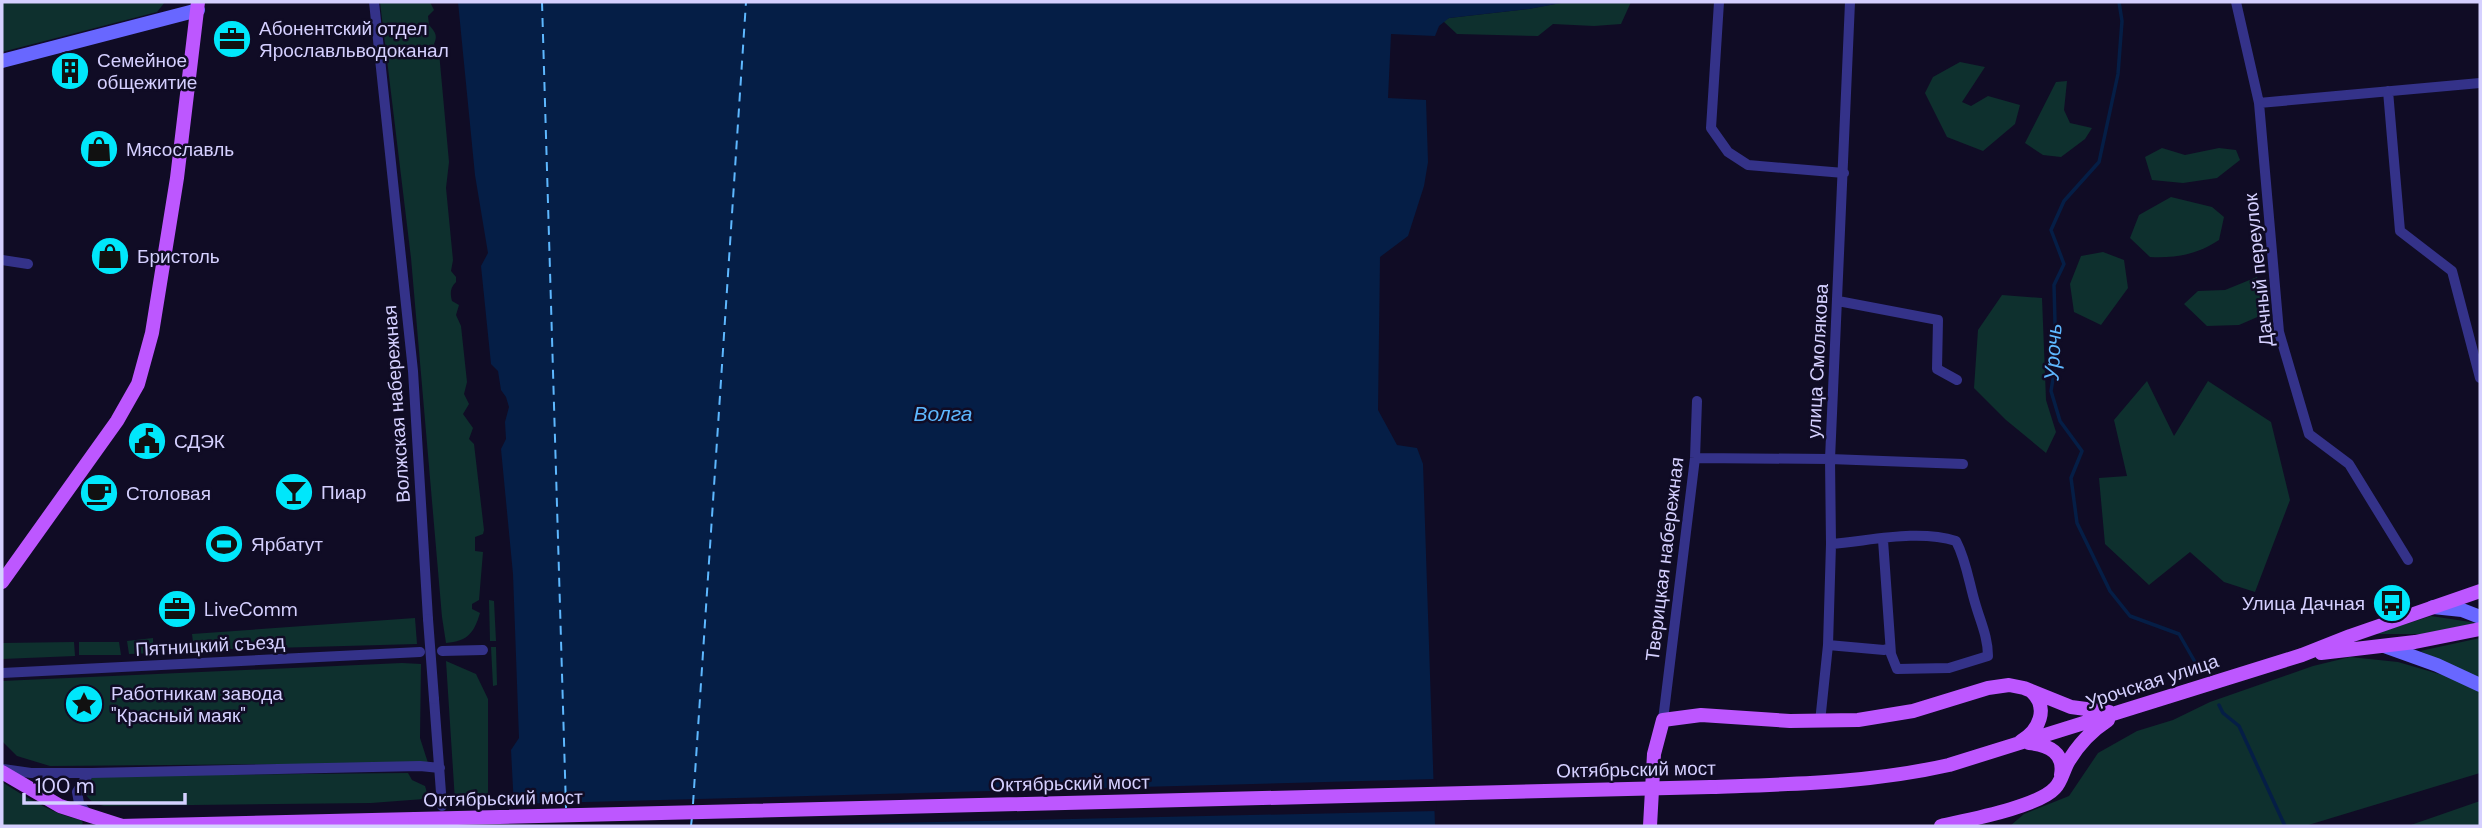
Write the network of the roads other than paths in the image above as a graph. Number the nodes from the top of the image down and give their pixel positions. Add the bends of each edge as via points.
1 (375, 2) edge
2 (1719, 2) edge
3 (1850, 2) edge
4 (2236, 2) edge
5 (198, 6) edge
6 (2, 61) edge
7 (2480, 83) edge
8 (2388, 91) junction
9 (2259, 103) junction
10 (1844, 173) junction
11 (2, 260) edge
12 (28, 264) dead end
13 (1838, 301) junction
14 (2480, 378) edge
15 (1956, 380) dead end
16 (1697, 401) dead end
17 (1695, 458) junction
18 (1830, 459) junction
19 (1963, 464) dead end
20 (1883, 540) junction
21 (1831, 544) junction
22 (2408, 561) dead end
23 (2, 582) edge
24 (2480, 592) edge
25 (2432, 607) junction
26 (2480, 617) edge
27 (2480, 629) edge
28 (1828, 645) junction
29 (2382, 646) junction
30 (1890, 648) junction
31 (483, 650) dead end
32 (443, 651) dead end
33 (420, 652) dead end
34 (2302, 655) junction
35 (2, 673) edge
36 (2480, 685) edge
37 (2024, 688) junction
38 (2120, 712) junction
39 (1663, 720) junction
40 (1820, 722) junction
41 (2014, 746) junction
42 (440, 768) junction
43 (2, 771) edge
44 (89, 773) junction
45 (2059, 782) junction
46 (442, 806) dead end
47 (90, 817) junction
48 (121, 826) edge
49 (1650, 826) edge
50 (1941, 826) edge

1 - 42 street, Волжская набережная, bridge via 414,371
2 - 10 street via 1711,128 1728,152 1748,165
3 - 10 street, улица Смолякова
4 - 9 street, Дачный переулок
5 - 6 main road
5 - 23 main road via 175,191 152,333 138,384 117,421
7 - 8 street
8 - 9 street
8 - 14 street via 2400,231 2452,271
9 - 22 street, Дачный переулок via 2278,332 2309,434 2349,464
10 - 13 street, улица Смолякова
11 - 12 street
13 - 15 street via 1938,320 1937,369
13 - 18 street, улица Смолякова
16 - 17 street, Тверицкая набережная
17 - 18 street
17 - 39 street, Тверицкая набережная
18 - 19 street
18 - 21 street, улица Смолякова
20 - 21 street
20 - 30 street
20 - 30 street via 1943,537 1955,541 1964,555 1988,656 1949,668 1897,669
21 - 28 street, улица Смолякова
24 - 25 main road, Урочская улица
25 - 26 main road
25 - 34 main road, Урочская улица
27 - 29 main road, Урочская улица
28 - 30 street
28 - 40 street, улица Смолякова
29 - 34 main road, Урочская улица
29 - 36 main road
31 - 32 street
33 - 35 street, Пятницкий съезд
34 - 38 main road, Урочская улица
37 - 38 main road via 2071,707
37 - 40 main road via 1999,685 1889,716
37 - 41 main road via 2037,697 2040,718 2033,732
38 - 41 main road, Урочская улица
38 - 45 main road via 2090,734
39 - 40 main road via 1708,715
39 - 49 main road via 1654,754
41 - 45 main road via 2042,744 2056,752 2063,766
41 - 48 main road, Октябрьский мост, bridge via 1949,765 1874,779 1807,784
42 - 44 street
42 - 46 street, Волжская набережная
43 - 44 street
43 - 47 main road, Октябрьский мост via 61,806
44 - 47 street via 77,792
45 - 50 main road via 2032,801
47 - 48 main road, Октябрьский мост

